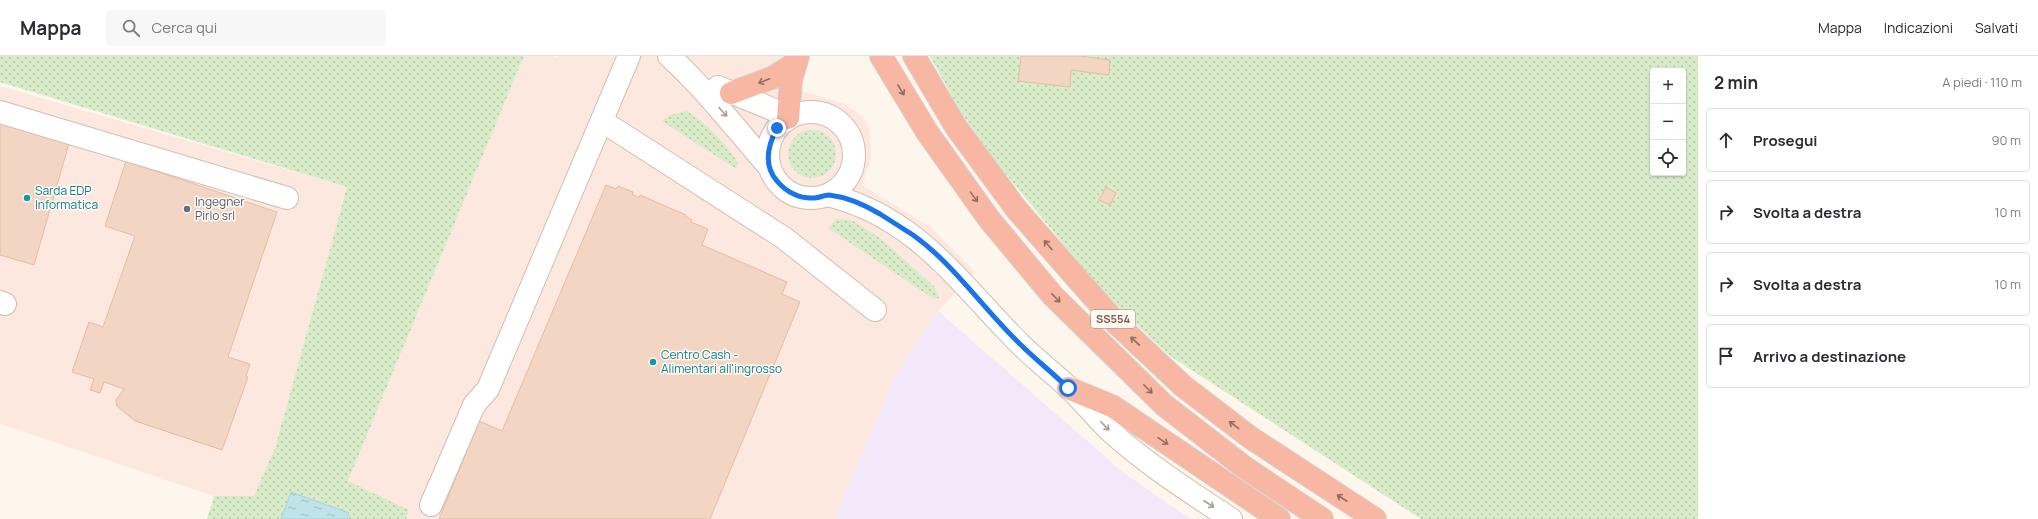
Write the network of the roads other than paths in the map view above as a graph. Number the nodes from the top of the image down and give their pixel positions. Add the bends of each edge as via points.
1 (629, 56) edge
2 (669, 56) edge
3 (881, 56) edge
4 (914, 56) edge
5 (796, 60) edge
6 (688, 73) junction
7 (731, 93) junction
8 (0, 112) edge
9 (788, 118) junction
10 (602, 120) junction
11 (770, 168) junction
12 (828, 195) junction
13 (288, 198) dead end
14 (875, 310) dead end
15 (1068, 388) junction
16 (431, 505) dead end
17 (1231, 519) edge
18 (1279, 519) edge
19 (1322, 519) edge
20 (1375, 519) edge

1 - 10 street
2 - 6 street
3 -> 19 highway, SS554 via 927,132 989,219 1053,296 1164,405 1244,467
20 -> 4 highway, SS554 via 1251,438 1183,386 1117,324 1017,210 956,127
5 -> 7 highway via 774,77
5 - 9 highway
6 - 7 street
6 -> 11 street
7 - 9 street
8 - 13 street
9 - 11 street via 777,128 770,140
9 - 12 street via 800,113 828,115 840,123 849,134 854,148 854,162 849,176 840,187
10 - 14 street via 784,238
10 - 16 street via 488,389 474,405
11 - 12 street via 776,181 799,197 814,198
12 - 15 street via 852,201 878,212 914,236 948,267 1021,345
15 -> 17 street via 1110,430 1176,483
15 -> 18 highway via 1112,406

